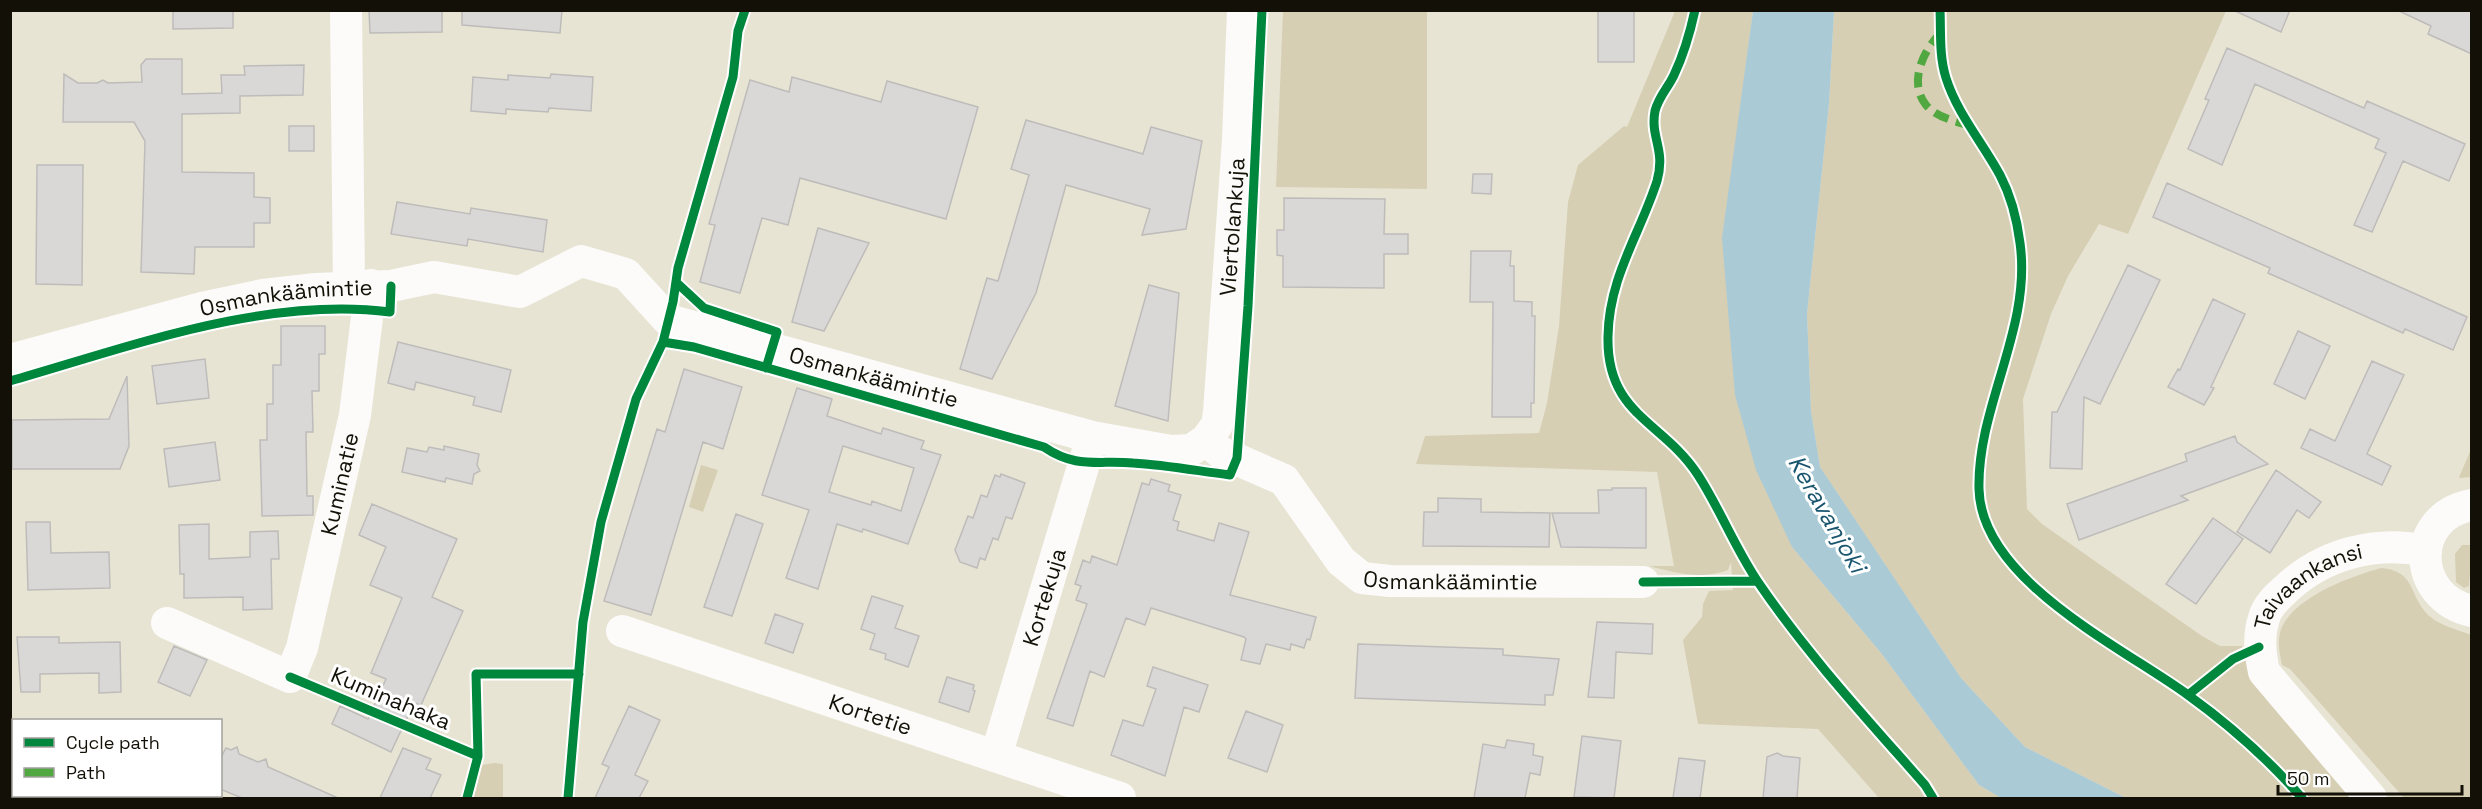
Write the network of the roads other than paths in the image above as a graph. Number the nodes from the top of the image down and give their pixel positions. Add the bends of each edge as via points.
1 (346, 10) edge
2 (1243, 10) edge
3 (360, 286) junction
4 (10, 360) edge
5 (1092, 437) junction
6 (1206, 440) junction
7 (2472, 505) edge
8 (2426, 552) junction
9 (1643, 582) dead end
10 (2472, 611) edge
11 (167, 623) dead end
12 (622, 631) dead end
13 (996, 756) junction
14 (1120, 798) edge
15 (2370, 798) edge

1 - 3 street, Kuminatie
2 - 6 street, Viertolankuja via 1219,413 1217,425
3 - 4 street, Osmankäämintie via 263,295 224,303
3 - 5 street, Osmankäämintie via 391,286 434,277 520,292 581,261 626,274 668,320
3 - 11 street, Kuminatie via 356,415 302,648 290,677
5 - 6 street, Osmankäämintie via 1171,451 1191,450
5 - 13 street, Kortekuja
6 - 9 street, Osmankäämintie via 1220,452 1284,480 1341,561 1362,578
7 - 8 street via 2445,516 2432,531
8 - 10 street via 2427,572 2437,591 2453,605
8 - 15 street, Taivaankansi via 2406,547 2372,548 2314,566 2272,602 2264,617 2259,647 2264,672
12 - 13 street, Kortetie
13 - 14 street, Kortetie

